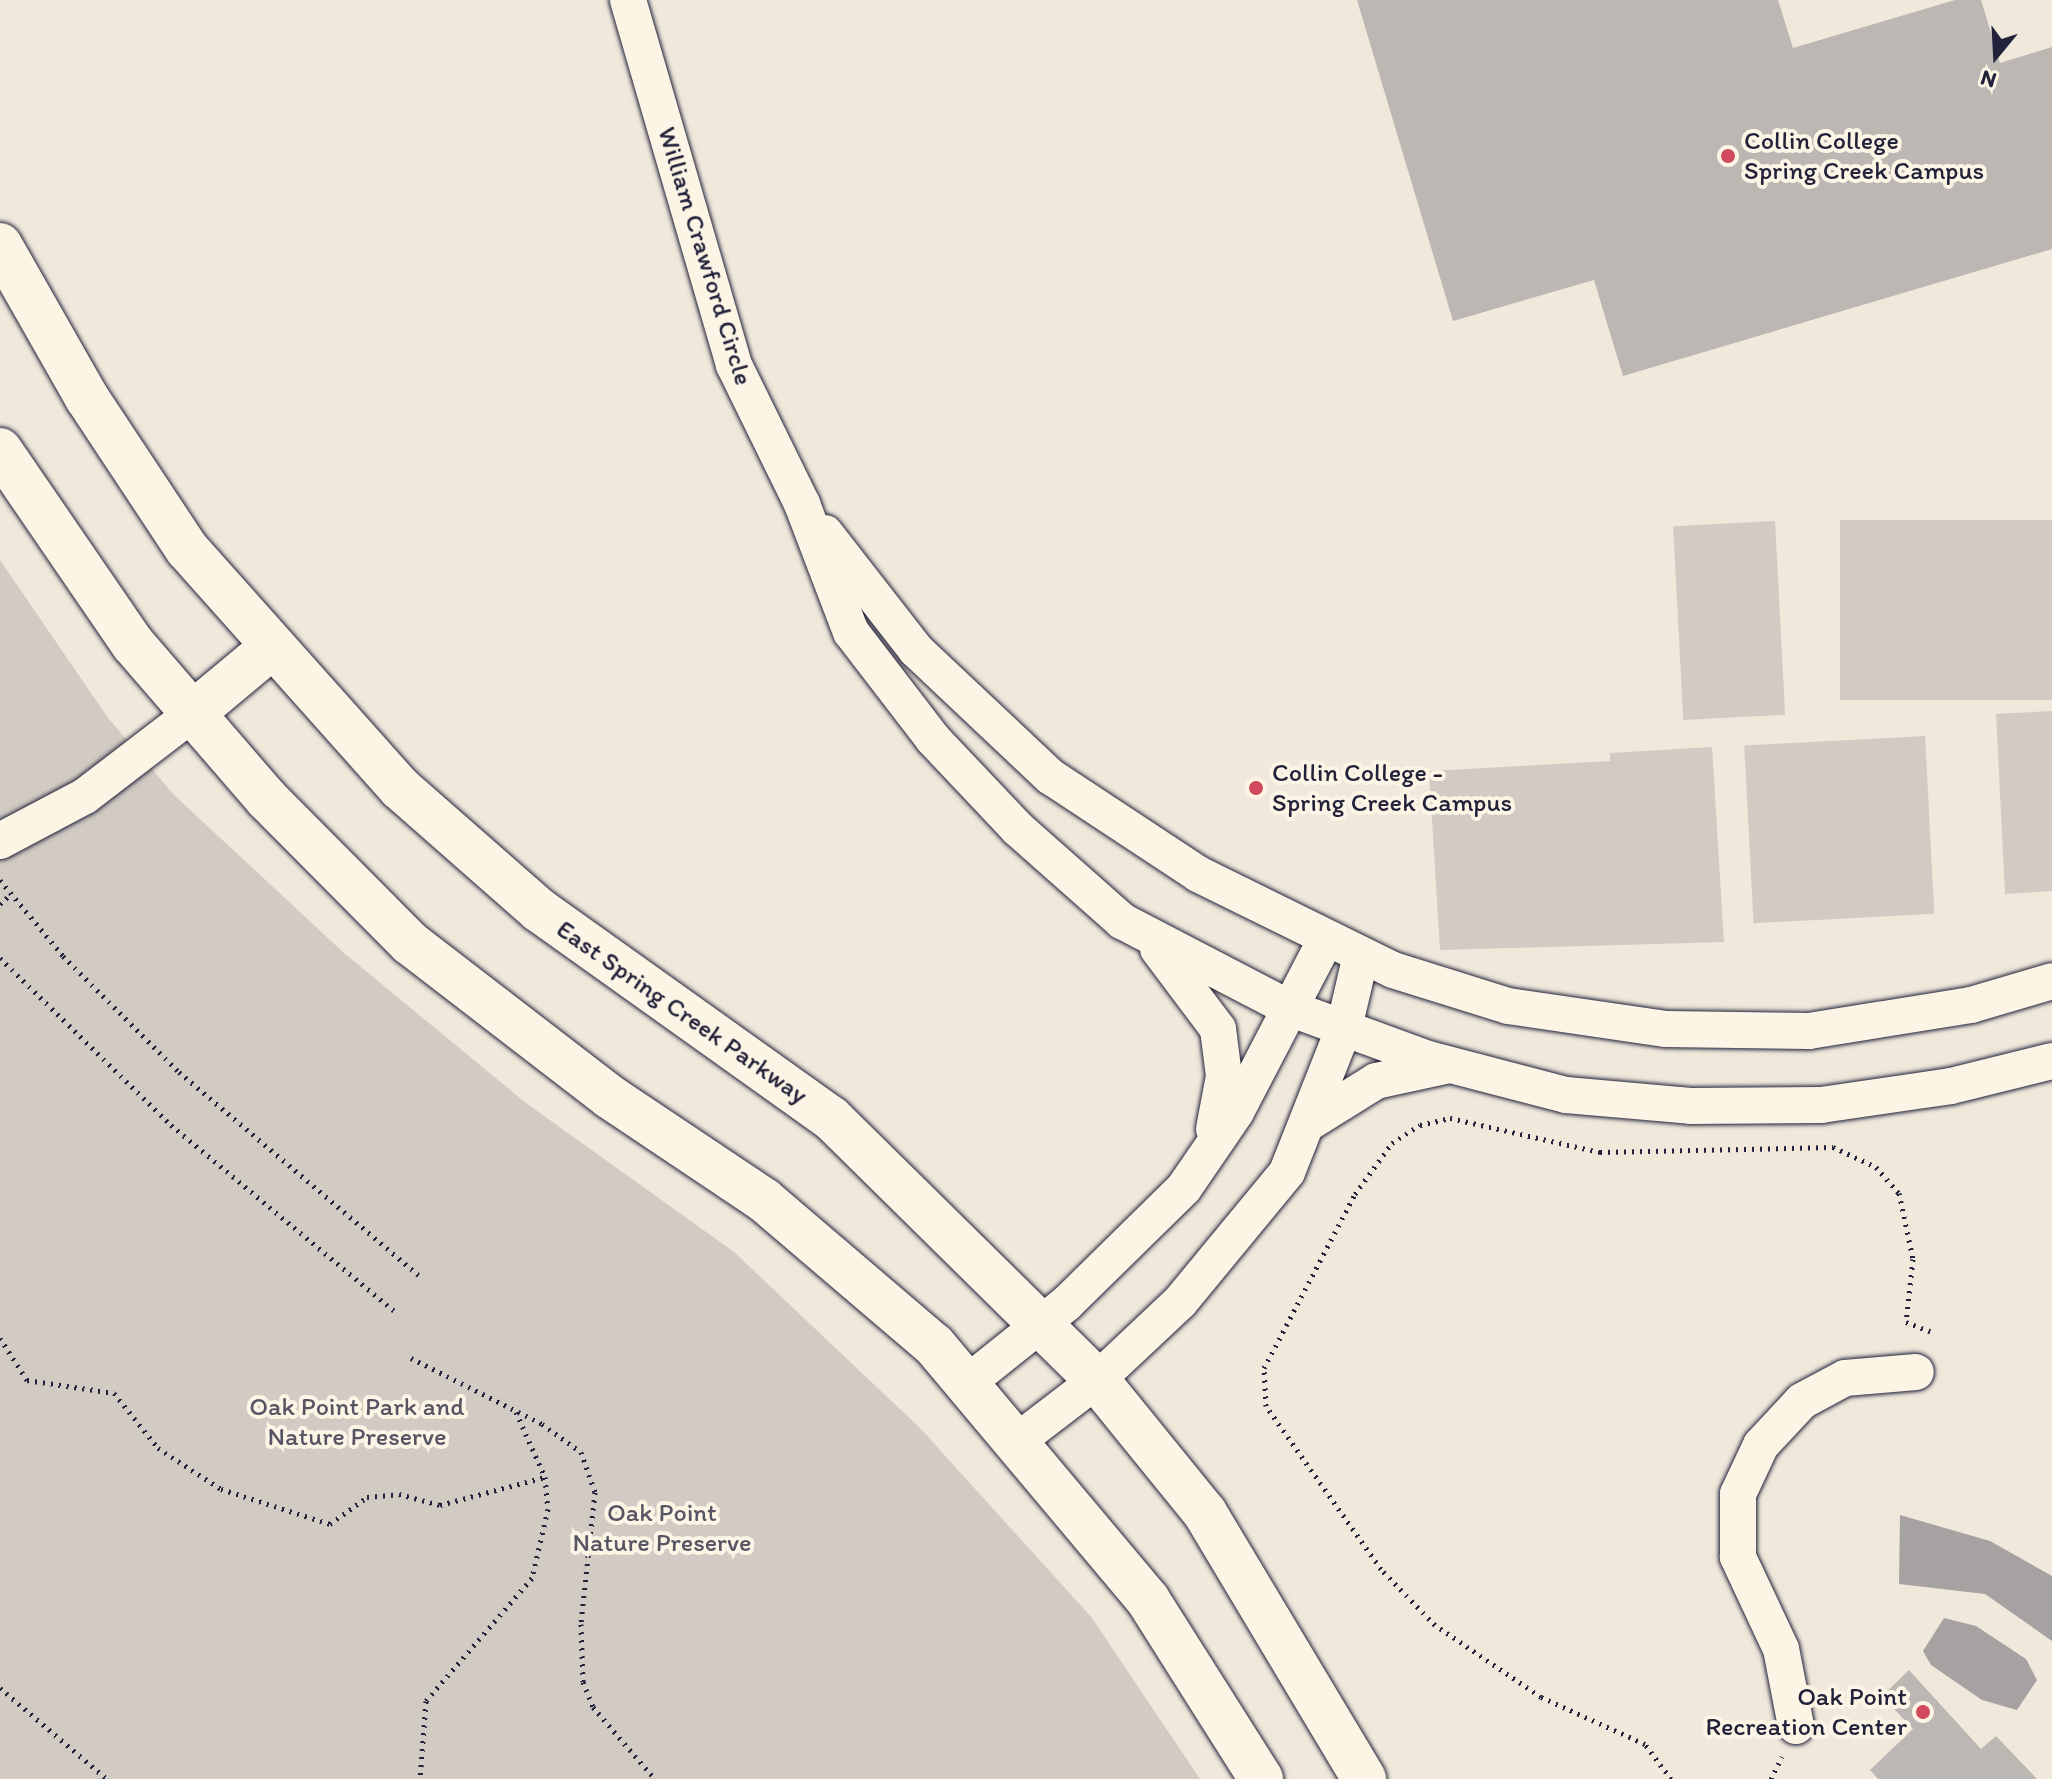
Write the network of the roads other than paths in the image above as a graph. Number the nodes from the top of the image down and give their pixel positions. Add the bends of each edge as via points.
1 (628, 0) edge
2 (0, 245) edge
3 (0, 450) edge
4 (802, 504) junction
5 (273, 646) junction
6 (193, 713) junction
7 (0, 841) edge
8 (1144, 933) junction
9 (1326, 939) junction
10 (1361, 955) junction
11 (2052, 981) edge
12 (1289, 1008) junction
13 (1344, 1028) junction
14 (2052, 1061) edge
15 (1451, 1065) junction
16 (1307, 1124) junction
17 (1210, 1150) junction
18 (1043, 1320) junction
19 (1916, 1372) dead end
20 (1097, 1380) junction
21 (966, 1384) junction
22 (1016, 1442) junction
23 (1796, 1726) dead end
24 (1261, 1779) edge
25 (1364, 1779) edge

1 - 4 lane, William Crawford Circle via 734,365
2 - 5 main road, East Spring Creek Parkway via 87,398 187,549
3 - 6 main road via 72,563
4 - 8 lane, William Crawford Circle via 851,632 933,739 1018,829
4 - 9 lane, William Crawford Circle via 916,650 1051,777 1198,874
5 - 6 main road
5 - 18 main road, East Spring Creek Parkway via 400,788 468,848 539,910 831,1118
6 - 7 lane via 85,796
6 - 21 main road via 410,943 610,1097 839,1258
8 - 12 lane, William Crawford Circle
8 - 17 lane via 1218,1029 1224,1076
9 - 10 lane, William Crawford Circle
9 - 12 lane
10 - 11 lane, William Crawford Circle via 1508,1006 1666,1029 1809,1031 1971,1005
10 - 13 lane
12 - 13 lane, William Crawford Circle
12 - 17 lane
13 - 15 lane, William Crawford Circle
13 - 16 lane
14 - 15 lane, William Crawford Circle via 1951,1086 1821,1105 1691,1106 1566,1095
15 - 16 lane via 1376,1081
16 - 20 lane via 1287,1172 1237,1240
17 - 18 lane via 1132,1245
18 - 20 main road, East Spring Creek Parkway
18 - 21 lane
19 - 23 lane via 1869,1372 1802,1401 1761,1445 1738,1494 1738,1557 1784,1657
20 - 22 lane
20 - 25 main road, East Spring Creek Parkway via 1205,1513
21 - 22 main road
22 - 24 main road via 1148,1600

